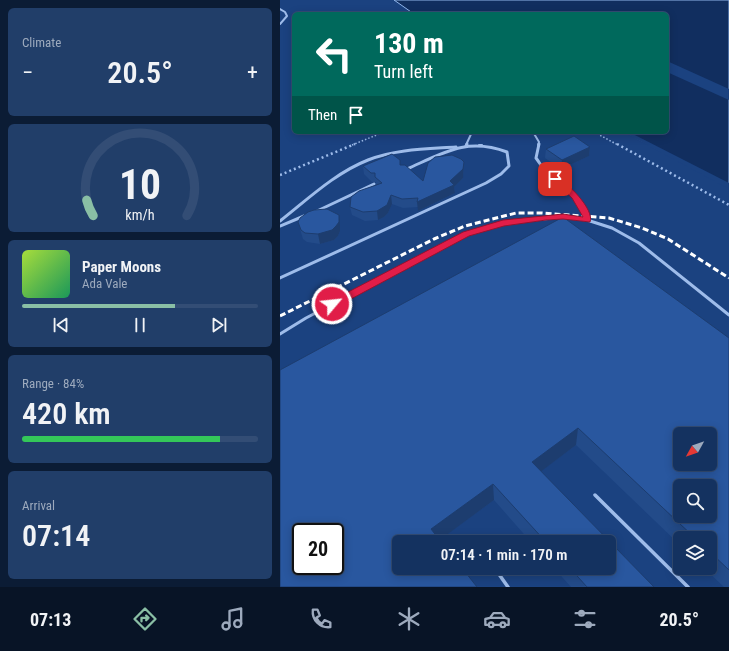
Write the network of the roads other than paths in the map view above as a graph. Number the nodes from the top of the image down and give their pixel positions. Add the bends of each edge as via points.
1 (280, 9) edge
2 (280, 24) edge
3 (471, 134) edge
4 (534, 134) edge
5 (466, 146) junction
6 (459, 147) junction
7 (403, 171) edge
8 (374, 184) edge
9 (587, 220) junction
10 (280, 221) edge
11 (280, 226) edge
12 (280, 278) edge
13 (729, 315) edge
14 (280, 334) edge
15 (595, 495) dead end
16 (500, 575) edge
17 (508, 587) edge
18 (688, 587) edge

1 - 2 lane via 287,16
3 - 5 lane
4 - 9 lane via 539,142 536,158 545,171 575,196
5 - 6 lane
5 - 12 lane via 486,145 507,152 509,166 486,183
6 - 7 lane
6 - 10 lane via 416,150 380,157 358,165 334,178
8 - 11 lane
9 - 13 lane via 612,228 638,243
9 - 14 lane via 563,217 503,223 466,234
15 - 18 lane
16 - 17 lane

